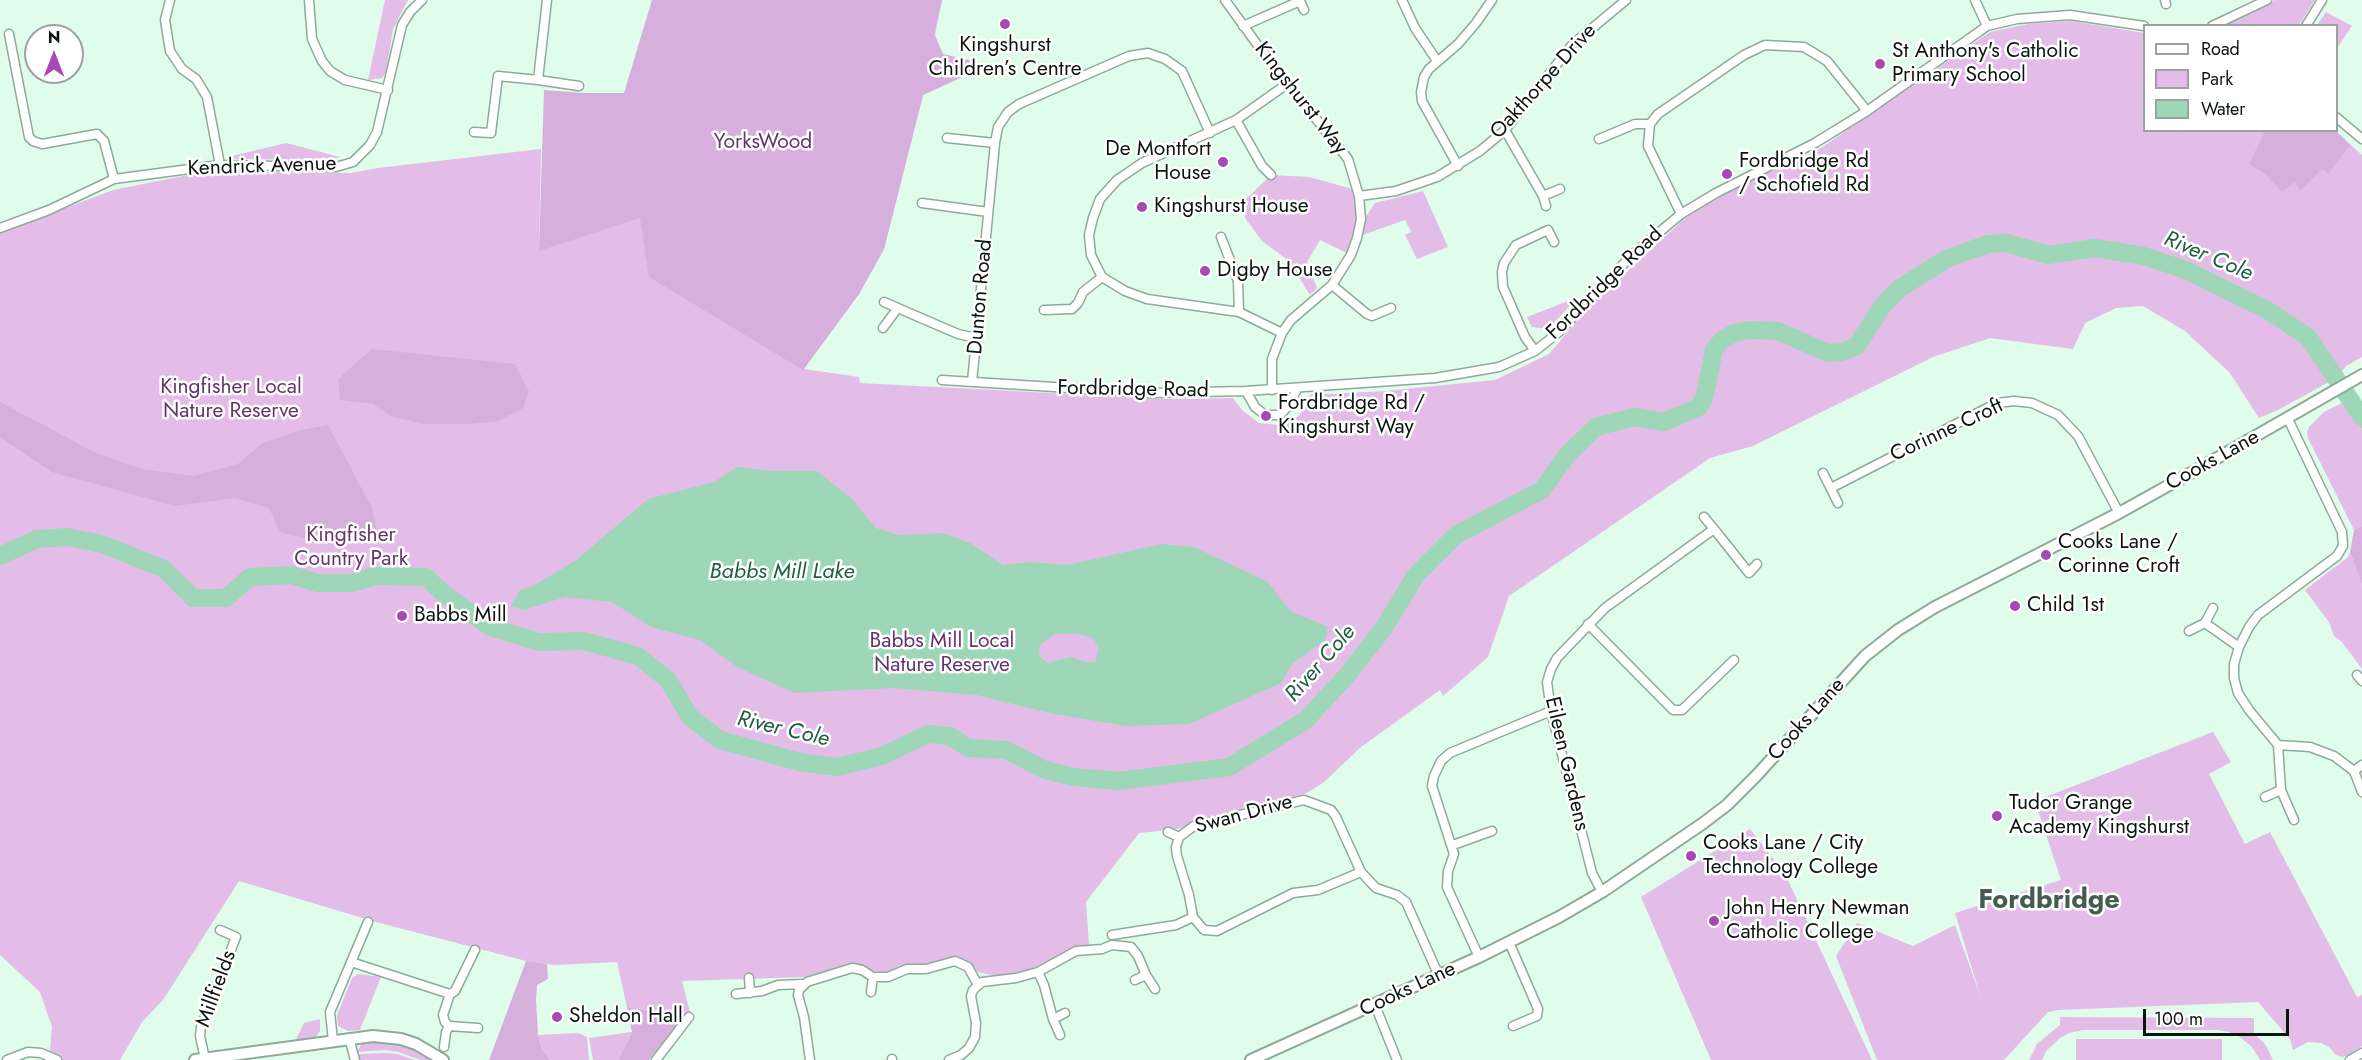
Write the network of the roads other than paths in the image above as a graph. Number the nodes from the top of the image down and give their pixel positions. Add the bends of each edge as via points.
1 (170, 0) edge
2 (309, 0) edge
3 (422, 0) edge
4 (546, 0) edge
5 (1225, 0) edge
6 (1402, 0) edge
7 (1492, 0) edge
8 (1626, 0) edge
9 (1975, 0) edge
10 (2267, 0) edge
11 (2322, 0) edge
12 (1304, 10) dead end
13 (2216, 24) edge
14 (2307, 24) edge
15 (1243, 26) junction
16 (1987, 26) junction
17 (2143, 26) edge
18 (9, 34) dead end
19 (1437, 61) junction
20 (538, 80) junction
21 (1287, 84) junction
22 (579, 86) dead end
23 (388, 90) junction
24 (1867, 111) junction
25 (2338, 118) edge
26 (1236, 120) junction
27 (1650, 124) junction
28 (1505, 130) junction
29 (474, 132) dead end
30 (1210, 133) junction
31 (947, 138) dead end
32 (1599, 139) dead end
33 (2362, 139) edge
34 (995, 143) junction
35 (220, 165) junction
36 (1458, 165) junction
37 (1271, 175) dead end
38 (114, 179) junction
39 (1560, 189) dead end
40 (1359, 196) junction
41 (1543, 196) junction
42 (922, 203) dead end
43 (1546, 206) dead end
44 (988, 212) junction
45 (1681, 214) junction
46 (0, 228) edge
47 (1221, 237) dead end
48 (1554, 242) dead end
49 (1102, 277) junction
50 (1332, 285) junction
51 (884, 302) dead end
52 (1391, 308) dead end
53 (897, 309) junction
54 (1044, 310) dead end
55 (1239, 312) junction
56 (883, 328) dead end
57 (1282, 333) junction
58 (976, 338) junction
59 (1535, 351) junction
60 (2362, 375) edge
61 (942, 380) dead end
62 (972, 382) junction
63 (1297, 389) junction
64 (1272, 390) junction
65 (1246, 392) junction
66 (2288, 419) junction
67 (1823, 474) dead end
68 (1831, 488) junction
69 (1838, 503) dead end
70 (2119, 513) junction
71 (1704, 517) dead end
72 (1714, 529) junction
73 (1757, 564) dead end
74 (2212, 608) dead end
75 (2205, 623) junction
76 (1588, 624) junction
77 (2189, 631) dead end
78 (2239, 647) junction
79 (1734, 660) dead end
80 (1551, 711) junction
81 (2278, 745) junction
82 (2362, 765) edge
83 (2354, 771) junction
84 (2281, 790) junction
85 (2362, 792) edge
86 (2265, 797) dead end
87 (2294, 820) dead end
88 (1492, 831) dead end
89 (1168, 832) dead end
90 (1179, 837) junction
91 (1453, 845) junction
92 (1361, 872) junction
93 (1602, 892) junction
94 (1193, 917) junction
95 (368, 922) dead end
96 (220, 930) dead end
97 (1112, 935) dead end
98 (1509, 942) junction
99 (475, 950) dead end
100 (1479, 957) junction
101 (351, 962) junction
102 (1038, 972) junction
103 (1146, 975) junction
104 (873, 976) junction
105 (1439, 976) junction
106 (749, 978) dead end
107 (1135, 980) dead end
108 (803, 984) junction
109 (978, 984) junction
110 (1155, 989) dead end
111 (871, 992) dead end
112 (750, 993) junction
113 (450, 994) junction
114 (736, 994) dead end
115 (1375, 1005) junction
116 (1065, 1013) dead end
117 (689, 1017) dead end
118 (1053, 1019) junction
119 (449, 1026) junction
120 (1513, 1026) dead end
121 (478, 1028) dead end
122 (1060, 1035) dead end
123 (349, 1038) junction
124 (333, 1041) junction
125 (444, 1047) dead end
126 (2362, 1053) edge
127 (200, 1059) edge
128 (7, 1060) edge
129 (57, 1060) edge
130 (355, 1060) edge
131 (443, 1060) edge
132 (656, 1060) edge
133 (810, 1060) edge
134 (949, 1060) edge
135 (1251, 1060) edge
136 (1397, 1060) edge
137 (2350, 1060) edge

1 - 35 street via 165,20 170,51 207,97
2 - 23 street via 312,39 330,71 345,80
3 - 23 street, Kendrick Avenue via 402,25
4 - 20 street
5 - 15 street, Kingshurst Way
6 - 19 street
7 - 19 street via 1464,37
8 - 28 street, Oakthorpe Drive via 1572,45
9 - 16 street
10 - 13 street
11 - 14 street
12 - 15 street via 1300,1
15 - 21 street, Kingshurst Way
16 - 17 street, Fordbridge Road via 2070,15
16 - 24 street, Fordbridge Road
18 - 38 street via 29,137 42,144 97,135 104,141
19 - 36 street via 1424,77 1422,101
20 - 22 street
20 - 29 street via 498,76 490,133
21 - 26 street
21 - 40 street, Kingshurst Way via 1348,159
23 - 35 street, Kendrick Avenue via 377,132 353,162 336,167
24 - 27 street via 1842,77 1818,54 1804,47 1766,45 1744,55 1658,114
24 - 45 street, Fordbridge Road
25 - 33 street
26 - 30 street
26 - 37 street
27 - 32 street via 1635,124
27 - 45 street via 1648,146
28 - 36 street, Oakthorpe Drive
28 - 41 street
30 - 34 street, Dunton Road via 1182,71 1148,53 1129,56 1019,104 998,127
30 - 49 street via 1142,163 1117,180 1100,199 1089,235 1091,255
31 - 34 street
34 - 44 street, Dunton Road
35 - 38 street, Kendrick Avenue
36 - 40 street, Oakthorpe Drive via 1396,191
38 - 46 street, Kendrick Avenue
39 - 41 street
40 - 50 street, Kingshurst Way via 1357,238
41 - 43 street
42 - 44 street, Dunton Road
44 - 58 street, Dunton Road
45 - 59 street, Fordbridge Road via 1632,255 1559,332
47 - 55 street via 1238,282
48 - 59 street via 1548,230 1516,245 1502,272 1503,287
49 - 54 street via 1083,292 1072,309
49 - 55 street via 1147,298
50 - 52 street via 1372,316
50 - 57 street, Kingshurst Way via 1291,320
51 - 53 street
53 - 56 street
53 - 58 street
55 - 57 street
57 - 64 street, Kingshurst Way via 1272,359
58 - 62 street, Dunton Road
59 - 63 street, Fordbridge Road via 1499,367 1446,376
60 - 66 street, Cooks Lane
61 - 62 street, Fordbridge Road
62 - 65 street, Fordbridge Road via 1150,393
63 - 64 street, Fordbridge Road
63 - 65 street via 1280,415 1265,415
64 - 65 street, Fordbridge Road
66 - 70 street, Cooks Lane
66 - 78 street via 2342,532 2343,546 2337,556 2258,615
67 - 68 street
68 - 69 street
68 - 70 street, Corinne Croft via 1997,403 2014,401 2032,403 2058,415 2078,436
70 - 93 street, Cooks Lane via 1898,630 1865,656 1727,805
71 - 72 street
72 - 73 street via 1749,573
72 - 76 street, Eileen Gardens
74 - 75 street
75 - 77 street
75 - 78 street
76 - 79 street via 1673,710 1682,710
76 - 80 street, Eileen Gardens via 1551,669 1547,682
78 - 81 street via 2234,664 2238,693
80 - 91 street via 1450,753 1441,761 1432,786
80 - 93 street, Eileen Gardens via 1592,873
81 - 83 street via 2322,751
81 - 84 street
82 - 83 street
83 - 85 street
84 - 86 street
84 - 87 street
88 - 91 street
89 - 90 street
90 - 92 street, Swan Drive via 1194,826 1304,800 1331,810
90 - 94 street, Swan Drive via 1177,856
91 - 100 street via 1447,887
92 - 94 street via 1318,890 1293,893 1217,931 1204,930
92 - 105 street, Swan Drive via 1376,888 1397,894 1406,902
93 - 98 street, Cooks Lane
94 - 97 street via 1176,925
95 - 101 street
96 - 127 street, Millfields via 236,937 201,1027
98 - 100 street, Cooks Lane
98 - 120 street via 1538,1009 1537,1016
99 - 113 street via 455,992
100 - 105 street, Cooks Lane
101 - 113 street
101 - 124 street via 330,1012
102 - 103 street via 1076,951 1112,945 1131,947
102 - 109 street
102 - 118 street
103 - 107 street
103 - 110 street
104 - 108 street via 852,968
104 - 109 street via 888,977 907,969 926,969 955,961 968,967
104 - 111 street
105 - 115 street, Cooks Lane
106 - 112 street
108 - 112 street via 778,985
108 - 133 street via 798,995
109 - 134 street via 970,996 975,1037 969,1048
112 - 114 street
113 - 119 street via 443,1015
115 - 135 street, Cooks Lane
115 - 136 street
116 - 118 street
117 - 132 street
118 - 122 street
119 - 121 street
119 - 125 street
123 - 124 street
123 - 130 street
123 - 131 street via 402,1039
124 - 127 street
126 - 137 street
128 - 129 street via 28,1052

